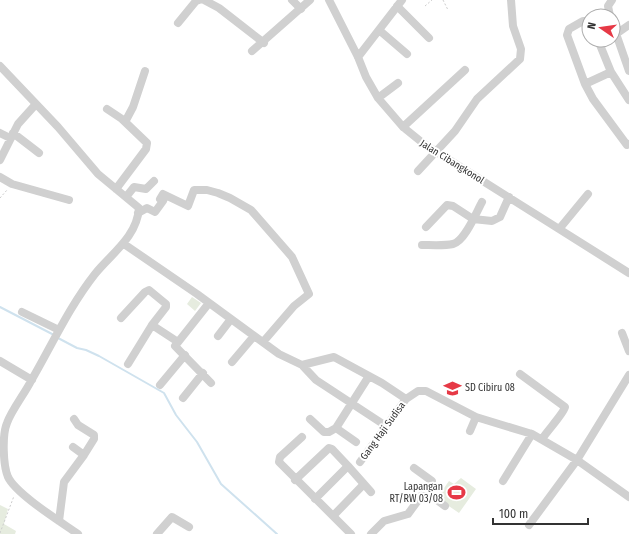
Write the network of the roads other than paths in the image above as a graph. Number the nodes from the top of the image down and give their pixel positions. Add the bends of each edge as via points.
1 (199, 0) edge
2 (204, 0) edge
3 (292, 0) edge
4 (310, 0) edge
5 (329, 0) edge
6 (511, 0) edge
7 (399, 3) edge
8 (301, 9) junction
9 (581, 22) edge
10 (178, 23) dead end
11 (380, 30) junction
12 (429, 38) dead end
13 (264, 43) junction
14 (621, 46) edge
15 (602, 48) edge
16 (252, 51) dead end
17 (407, 54) dead end
18 (358, 57) junction
19 (627, 61) edge
20 (0, 66) edge
21 (465, 70) dead end
22 (146, 71) dead end
23 (629, 71) edge
24 (612, 72) junction
25 (398, 83) dead end
26 (585, 84) junction
27 (378, 98) junction
28 (629, 100) edge
29 (36, 104) junction
30 (107, 109) dead end
31 (125, 122) junction
32 (403, 127) junction
33 (0, 132) edge
34 (11, 135) junction
35 (629, 144) edge
36 (436, 151) junction
37 (39, 153) dead end
38 (0, 160) edge
39 (418, 171) dead end
40 (0, 177) edge
41 (154, 181) dead end
42 (116, 189) junction
43 (588, 194) dead end
44 (126, 197) junction
45 (509, 197) junction
46 (69, 200) dead end
47 (482, 202) dead end
48 (138, 213) junction
49 (474, 219) junction
50 (426, 227) dead end
51 (560, 228) junction
52 (124, 244) junction
53 (422, 245) dead end
54 (629, 273) edge
55 (209, 303) junction
56 (22, 312) dead end
57 (120, 318) dead end
58 (231, 320) junction
59 (152, 325) junction
60 (58, 331) junction
61 (622, 333) dead end
62 (218, 336) dead end
63 (254, 336) junction
64 (178, 342) junction
65 (263, 342) junction
66 (629, 351) edge
67 (184, 355) junction
68 (0, 361) edge
69 (232, 362) dead end
70 (128, 364) dead end
71 (302, 365) junction
72 (203, 373) junction
73 (520, 374) dead end
74 (629, 375) edge
75 (369, 376) junction
76 (32, 380) junction
77 (211, 383) dead end
78 (160, 385) dead end
79 (183, 398) dead end
80 (406, 399) junction
81 (352, 402) junction
82 (476, 417) junction
83 (74, 419) dead end
84 (310, 419) dead end
85 (3, 420) edge
86 (383, 424) dead end
87 (336, 428) junction
88 (470, 431) dead end
89 (532, 434) junction
90 (302, 437) dead end
91 (542, 439) junction
92 (356, 442) dead end
93 (73, 447) dead end
94 (84, 454) junction
95 (577, 460) junction
96 (360, 462) dead end
97 (348, 466) junction
98 (414, 468) dead end
99 (295, 480) junction
100 (503, 481) dead end
101 (364, 484) junction
102 (425, 491) junction
103 (372, 492) dead end
104 (629, 498) edge
105 (315, 499) junction
106 (445, 506) dead end
107 (334, 515) junction
108 (59, 521) junction
109 (529, 525) dead end
110 (189, 527) dead end
111 (78, 534) edge
112 (157, 534) edge
113 (351, 534) edge
114 (371, 534) edge

1 - 10 street
2 - 13 street via 219,8
3 - 8 street
4 - 8 street
5 - 18 street, Jalan Cibangkonol
6 - 36 street via 513,26 521,50 520,59 477,98 455,131
7 - 11 street
7 - 12 street
8 - 13 street
9 - 26 street via 569,29 567,35
11 - 17 street
11 - 18 street
13 - 16 street
14 - 19 street
15 - 24 street
18 - 27 street, Jalan Cibangkonol
19 - 23 street
20 - 29 street
21 - 32 street
22 - 31 street
24 - 26 street
24 - 28 street
25 - 27 street
26 - 35 street via 593,99 627,145
27 - 32 street, Jalan Cibangkonol
29 - 34 street
29 - 42 street via 98,174
30 - 31 street
31 - 42 street via 145,141 146,146
32 - 36 street, Jalan Cibangkonol
33 - 34 street
34 - 37 street
34 - 38 street
36 - 39 street
36 - 45 street, Jalan Cibangkonol
40 - 46 street via 12,184
41 - 44 street via 146,189 134,187
42 - 44 street
43 - 51 street
44 - 48 street via 136,205
45 - 49 street via 496,220
45 - 51 street, Jalan Cibangkonol
47 - 49 street
48 - 52 street
48 - 65 street via 147,208 155,212 163,201 160,198 163,194 188,206 194,190 207,190 230,198 251,210 292,257 309,294 294,306
49 - 50 street via 447,205
49 - 53 street via 457,243
51 - 54 street, Jalan Cibangkonol
52 - 55 street
52 - 60 street via 94,275
55 - 58 street
55 - 64 street
56 - 60 street
57 - 59 street via 149,290 166,304
58 - 62 street
58 - 63 street
59 - 64 street
59 - 70 street
60 - 76 street
61 - 66 street
63 - 65 street
63 - 69 street
64 - 67 street via 175,348
65 - 71 street via 279,354
67 - 72 street
67 - 78 street
68 - 76 street
71 - 75 street via 330,356
71 - 81 street via 316,380
72 - 77 street
72 - 79 street
73 - 91 street via 565,407
74 - 95 street
75 - 80 street
75 - 81 street
76 - 85 street
80 - 82 street via 418,391 426,391
80 - 96 street, Gang Haji Sudisa
81 - 86 street
81 - 87 street
82 - 88 street
82 - 89 street
83 - 94 street via 78,425 94,435
84 - 87 street via 324,432
85 - 108 street via 8,476 17,488
87 - 92 street
89 - 91 street
89 - 100 street
90 - 99 street via 279,460
91 - 95 street
93 - 94 street
94 - 108 street via 64,482
95 - 104 street
95 - 109 street
97 - 99 street via 330,448
97 - 101 street
97 - 105 street
98 - 102 street via 432,481
99 - 105 street
101 - 103 street
101 - 107 street
102 - 106 street
102 - 114 street via 407,515 384,521
105 - 107 street
107 - 113 street
108 - 111 street
110 - 112 street via 172,517

